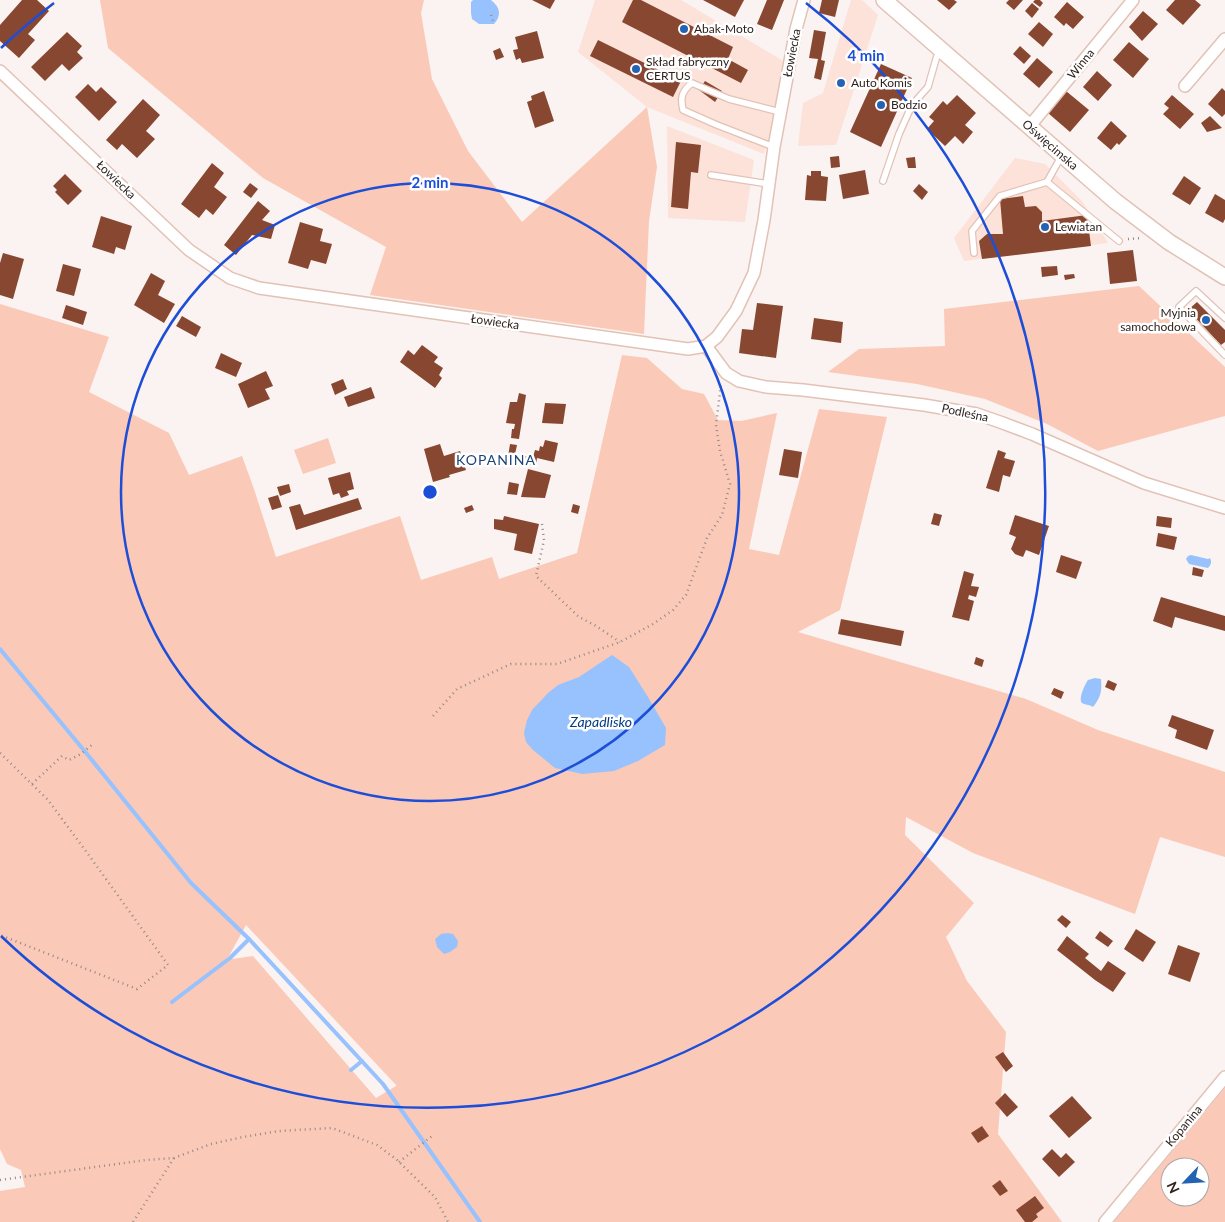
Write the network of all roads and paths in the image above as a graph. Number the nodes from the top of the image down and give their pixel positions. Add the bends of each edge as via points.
1 (804, 0) edge
2 (884, 0) edge
3 (1133, 0) edge
4 (491, 15) dead end
5 (494, 24) dead end
6 (1225, 39) edge
7 (940, 49) junction
8 (0, 71) edge
9 (1185, 86) dead end
10 (780, 112) junction
11 (1029, 127) junction
12 (774, 146) junction
13 (1062, 155) junction
14 (711, 175) dead end
15 (884, 181) dead end
16 (1047, 182) junction
17 (769, 184) junction
18 (1144, 238) dead end
19 (1119, 241) joint
20 (974, 254) dead end
21 (1225, 277) edge
22 (1225, 318) edge
23 (706, 346) junction
24 (1225, 355) edge
25 (721, 378) junction
26 (1225, 508) edge
27 (542, 524) dead end
28 (620, 642) junction
29 (433, 716) dead end
30 (92, 744) dead end
31 (0, 753) edge
32 (32, 784) junction
33 (0, 935) edge
34 (1225, 1077) edge
35 (432, 1136) dead end
36 (174, 1158) junction
37 (399, 1162) junction
38 (0, 1180) edge
39 (133, 1222) edge
40 (448, 1222) edge
41 (1105, 1222) edge

1 - 10 street, Łowiecka
2 - 7 street, Oświęcimska
3 - 11 street, Winna
4 - 5 path
6 - 9 street
7 - 11 street, Oświęcimska
7 - 15 lane via 928,87 912,105 899,134
8 - 23 street, Łowiecka via 188,250 230,278 259,288 577,334 688,349
10 - 12 street, Łowiecka
10 - 12 lane via 729,99 692,82 681,100 683,110
11 - 13 street, Oświęcimska
12 - 17 street, Łowiecka
13 - 16 lane
13 - 21 street, Oświęcimska via 1169,242
14 - 17 lane
16 - 19 lane
16 - 20 lane via 1000,196 972,231
17 - 23 street, Łowiecka via 754,273 736,311 718,337
18 - 19 path
22 - 24 lane via 1196,291 1179,307
23 - 25 street, Podleśna
25 - 26 street, Podleśna via 766,387 977,414 1032,434 1144,483
25 - 28 path via 716,425 730,484 722,515 706,538 686,595 673,610
27 - 28 path via 544,540 536,576 579,617
28 - 29 path via 558,664 511,664 457,689
30 - 32 path via 82,754 68,760 62,756
31 - 32 path
32 - 33 path via 48,800 168,964 137,989
34 - 41 street, Kopanina
35 - 37 path
36 - 37 path via 211,1144 243,1137 332,1128 377,1145
36 - 38 path
36 - 39 path
37 - 40 path via 435,1197

